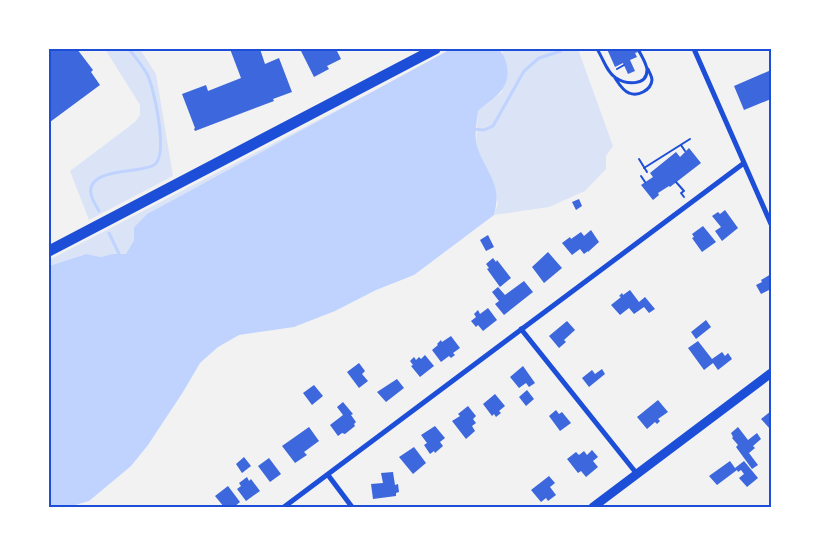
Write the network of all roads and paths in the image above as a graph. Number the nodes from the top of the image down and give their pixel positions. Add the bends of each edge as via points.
1 (435, 49) edge
2 (598, 49) edge
3 (638, 49) edge
4 (694, 49) edge
5 (624, 65) dead end
6 (648, 69) junction
7 (615, 71) dead end
8 (611, 74) junction
9 (690, 139) dead end
10 (681, 145) junction
11 (685, 151) dead end
12 (659, 158) junction
13 (639, 159) dead end
14 (662, 163) dead end
15 (744, 163) junction
16 (644, 168) junction
17 (647, 172) dead end
18 (641, 176) dead end
19 (645, 182) dead end
20 (676, 182) dead end
21 (681, 193) dead end
22 (771, 224) edge
23 (49, 251) edge
24 (521, 329) junction
25 (771, 373) edge
26 (636, 474) junction
27 (328, 475) junction
28 (284, 507) edge
29 (352, 507) edge
30 (593, 507) edge

1 - 23 main road
2 - 8 lane
3 - 6 lane
4 - 15 street
5 - 7 path
6 - 8 lane via 642,80 634,83 622,81
6 - 8 lane via 651,84 645,91 634,94 621,87
9 - 10 path
10 - 11 path
10 - 12 path
12 - 14 path
12 - 16 path
13 - 16 path
15 - 22 street
15 - 24 street
16 - 17 path
18 - 19 path
20 - 21 path via 684,192
24 - 26 street
24 - 27 street
25 - 26 street
26 - 30 street
27 - 28 street
27 - 29 street

